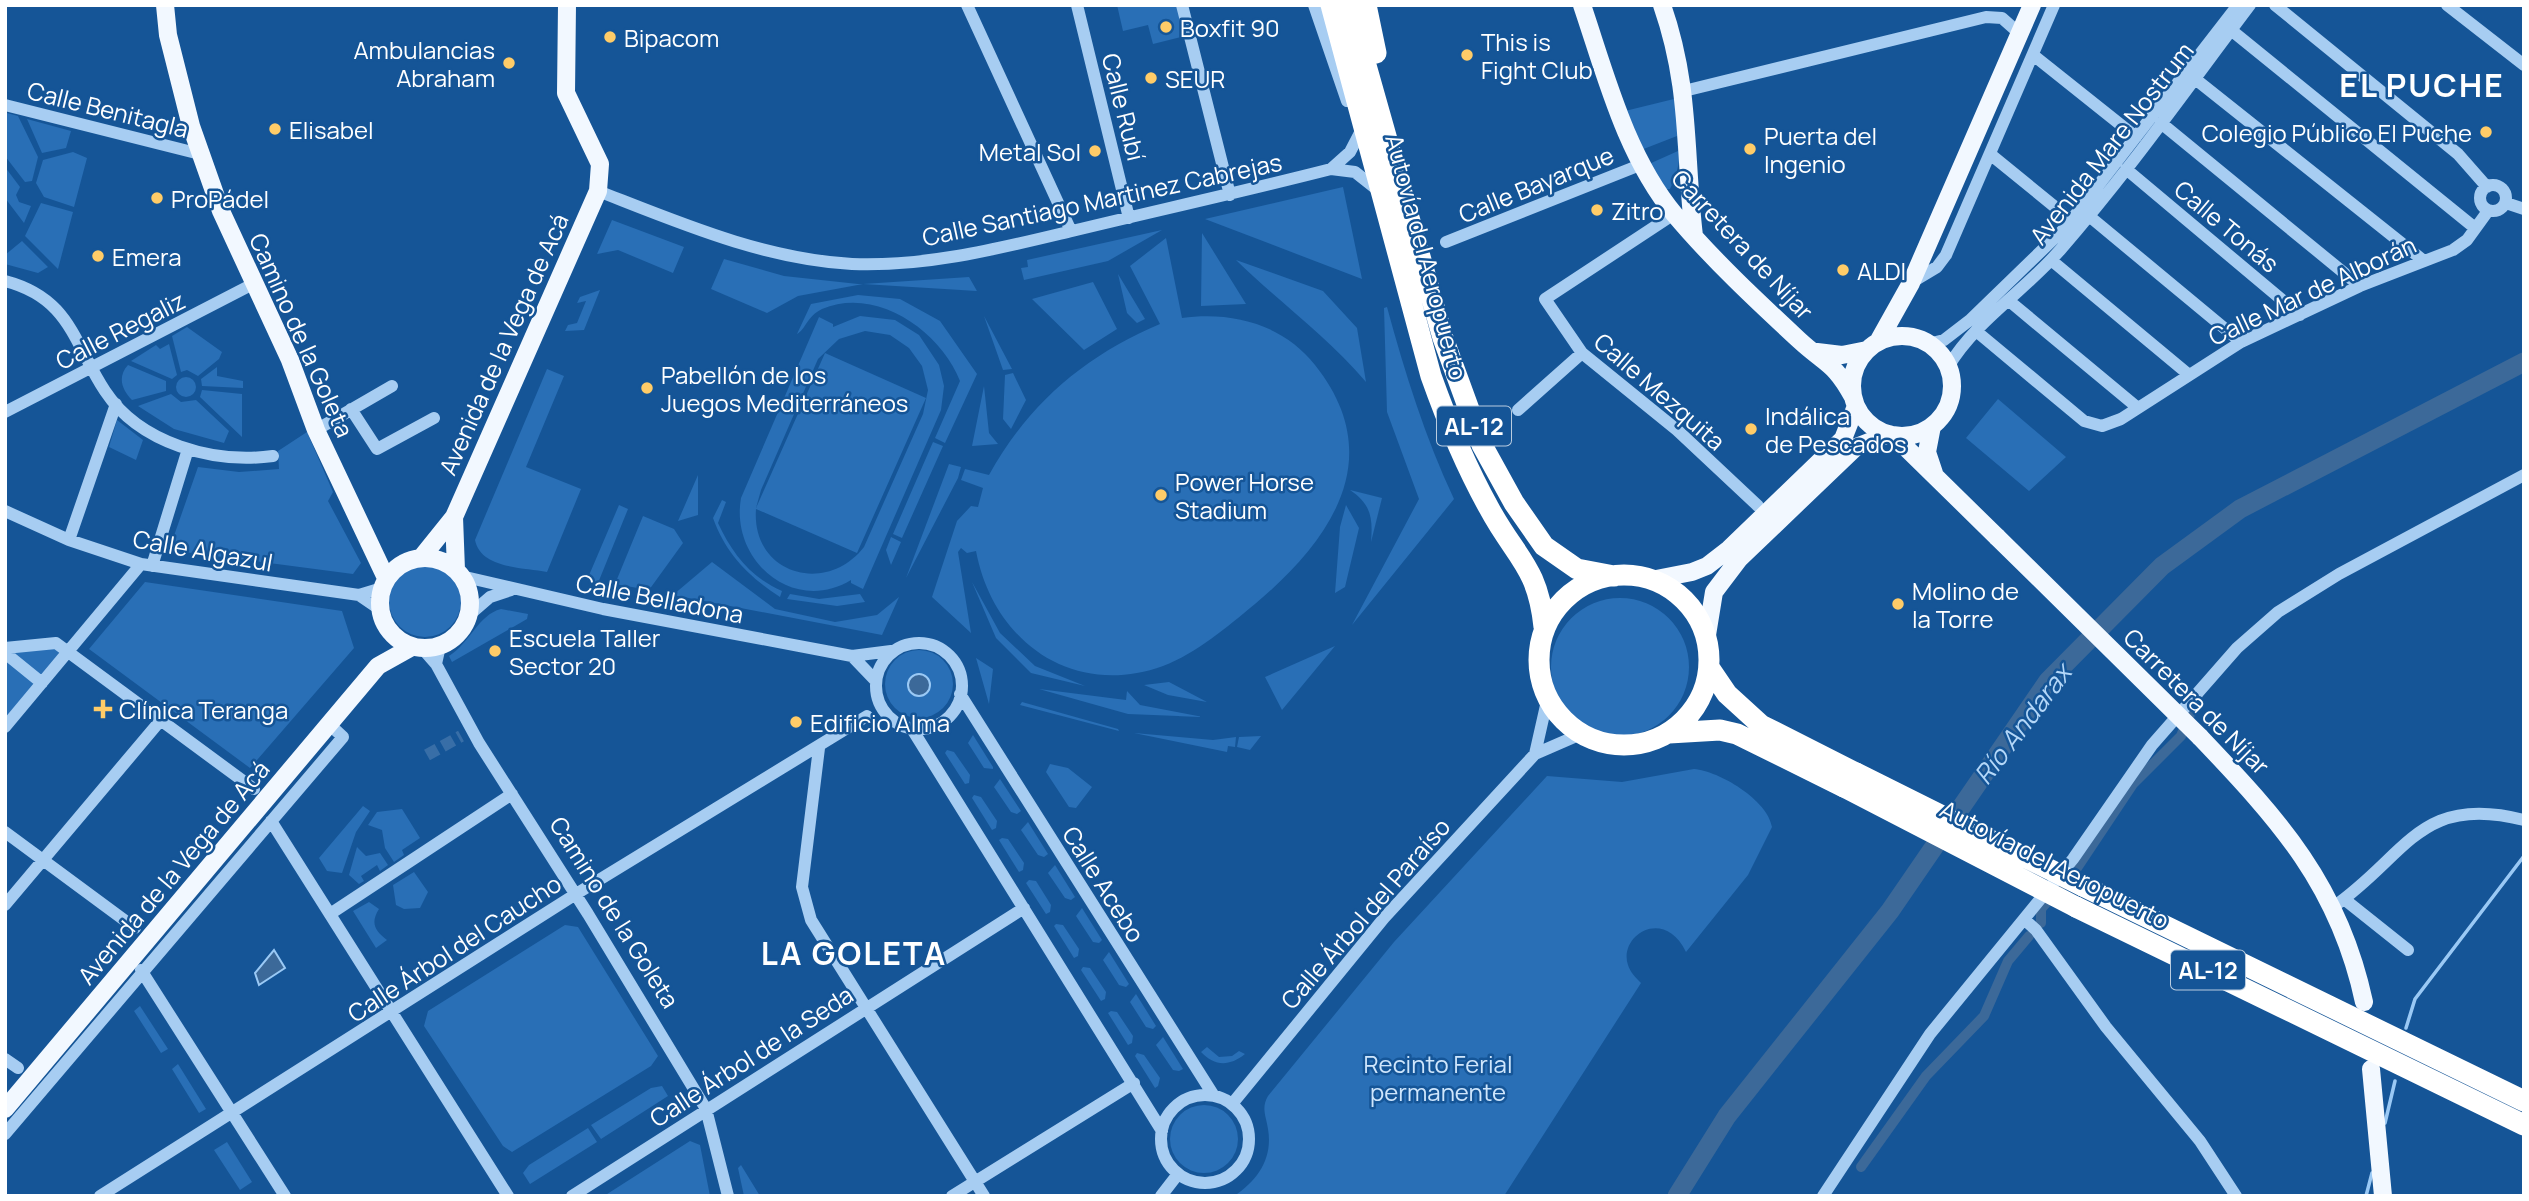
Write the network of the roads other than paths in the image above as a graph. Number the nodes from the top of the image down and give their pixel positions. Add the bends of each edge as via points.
1 (164, 5) edge
2 (567, 5) edge
3 (967, 5) edge
4 (1077, 5) edge
5 (1182, 5) edge
6 (1314, 5) edge
7 (1331, 5) edge
8 (1349, 5) edge
9 (1366, 5) edge
10 (1582, 5) edge
11 (1662, 5) edge
12 (2008, 5) edge
13 (2032, 5) edge
14 (2054, 5) edge
15 (2238, 5) edge
16 (2250, 5) edge
17 (2275, 5) edge
18 (2447, 5) edge
19 (2002, 18) junction
20 (2231, 30) junction
21 (2020, 34) junction
22 (2033, 55) junction
23 (2524, 65) edge
24 (2194, 78) junction
25 (1684, 91) junction
26 (5, 105) edge
27 (2161, 123) junction
28 (1361, 131) junction
29 (2136, 137) junction
30 (200, 154) junction
31 (1990, 154) junction
32 (1640, 165) junction
33 (1331, 169) junction
34 (2126, 169) junction
35 (1689, 170) junction
36 (2487, 187) junction
37 (1376, 188) junction
38 (598, 191) junction
39 (1230, 195) junction
40 (2506, 203) junction
41 (2524, 209) edge
42 (1671, 210) junction
43 (2488, 211) junction
44 (2089, 216) junction
45 (1129, 218) junction
46 (1411, 219) junction
47 (2071, 220) junction
48 (2475, 229) junction
49 (1071, 231) junction
50 (1694, 236) junction
51 (1446, 242) dead end
52 (2051, 260) junction
53 (2424, 261) junction
54 (5, 281) edge
55 (253, 284) junction
56 (2360, 286) junction
57 (1909, 287) junction
58 (2008, 300) junction
59 (2300, 315) junction
60 (1976, 331) junction
61 (1922, 341) junction
62 (2241, 342) junction
63 (1873, 346) junction
64 (1817, 352) junction
65 (1582, 353) junction
66 (1948, 367) junction
67 (91, 369) junction
68 (2188, 374) junction
69 (393, 386) dead end
70 (1855, 402) junction
71 (116, 404) junction
72 (2138, 408) junction
73 (351, 409) junction
74 (1518, 410) dead end
75 (5, 412) edge
76 (434, 418) dead end
77 (1932, 426) junction
78 (316, 430) junction
79 (1891, 435) junction
80 (188, 449) junction
81 (273, 456) dead end
82 (2524, 475) edge
83 (1935, 476) junction
84 (1758, 506) dead end
85 (5, 511) edge
86 (454, 517) junction
87 (69, 540) junction
88 (421, 558) junction
89 (146, 565) junction
90 (459, 573) junction
91 (1614, 576) junction
92 (387, 579) junction
93 (1651, 580) junction
94 (511, 590) junction
95 (359, 595) junction
96 (379, 608) junction
97 (468, 616) junction
98 (1544, 627) junction
99 (387, 628) junction
100 (1707, 635) junction
101 (5, 648) edge
102 (427, 651) junction
103 (891, 651) junction
104 (67, 652) junction
105 (5, 653) edge
106 (852, 656) junction
107 (378, 666) junction
108 (1710, 669) junction
109 (875, 680) junction
110 (42, 683) junction
111 (961, 694) junction
112 (876, 697) junction
113 (1547, 701) junction
114 (867, 716) junction
115 (160, 721) junction
116 (891, 721) junction
117 (329, 724) junction
118 (5, 727) edge
119 (912, 729) junction
120 (1670, 733) junction
121 (1581, 734) junction
122 (819, 748) junction
123 (1535, 754) junction
124 (1850, 780) junction
125 (254, 789) dead end
126 (512, 794) junction
127 (271, 821) junction
128 (2524, 821) edge
129 (5, 832) edge
130 (43, 859) junction
131 (576, 894) junction
132 (2080, 896) junction
133 (2338, 903) junction
134 (5, 905) edge
135 (1024, 908) junction
136 (330, 914) junction
137 (2024, 919) junction
138 (135, 928) dead end
139 (2407, 950) dead end
140 (141, 970) junction
141 (2364, 1002) dead end
142 (866, 1008) junction
143 (392, 1012) junction
144 (5, 1059) edge
145 (18, 1068) dead end
146 (2371, 1069) dead end
147 (1134, 1083) junction
148 (1214, 1096) junction
149 (2524, 1101) edge
150 (1232, 1104) junction
151 (5, 1109) edge
152 (706, 1109) junction
153 (233, 1113) junction
154 (2524, 1125) edge
155 (1162, 1132) junction
156 (5, 1134) edge
157 (1178, 1174) junction
158 (974, 1182) junction
159 (100, 1196) edge
160 (285, 1196) edge
161 (508, 1196) edge
162 (572, 1196) edge
163 (728, 1196) edge
164 (952, 1196) edge
165 (984, 1196) edge
166 (1161, 1196) edge
167 (1823, 1196) edge
168 (2236, 1196) edge
169 (2383, 1196) edge

1 - 30 main road, Camino de la Goleta via 176,70
2 - 38 main road via 566,93 600,164
3 - 49 street
4 - 45 street, Calle Rubí
5 - 39 street
6 - 28 street
7 - 28 highway, Autovía del Aeropuerto / AL-12
8 - 46 highway, Autovía del Aeropuerto / AL-12
9 - 46 highway via 1408,185
10 - 32 main road, Carretera de Níjar
11 - 25 main road
12 - 19 street
13 - 21 main road
14 - 22 street
15 - 29 street, Avenida Mare Nostrum
16 - 20 street, Avenida Mare Nostrum
17 - 36 street via 2458,154
18 - 23 street
19 - 21 street
19 - 25 street via 1986,16
20 - 24 street, Avenida Mare Nostrum
20 - 48 street
21 - 57 main road
22 - 29 street
22 - 31 street
24 - 27 street, Avenida Mare Nostrum
24 - 53 street
25 - 35 main road
26 - 30 street, Calle Benitagla
27 - 34 street, Avenida Mare Nostrum
27 - 56 street
28 - 33 street via 1350,152
28 - 37 highway, Autovía del Aeropuerto / AL-12
29 - 47 street, Avenida Mare Nostrum
30 - 55 main road, Camino de la Goleta
31 - 47 street
31 - 57 street via 1946,255
32 - 42 main road, Carretera de Níjar
32 - 51 street, Calle Bayarque
33 - 37 street via 1355,172
33 - 39 street, Calle Santiago Martinez Cabrejas
34 - 44 street, Avenida Mare Nostrum
34 - 59 street, Calle Tonás
35 - 42 main road
35 - 50 main road
36 - 40 street via 2501,188
36 - 43 street via 2480,198
37 - 98 highway, Autovía del Aeropuerto / AL-12 via 1452,435 1490,510 1532,572
38 - 49 street, Calle Santiago Martinez Cabrejas via 762,250 853,264 971,254
38 - 86 main road, Avenida de la Vega de Acá
39 - 45 street, Calle Santiago Martinez Cabrejas
40 - 41 street
40 - 43 street via 2498,211
42 - 50 main road, Carretera de Níjar
42 - 65 street, Calle Mezquita via 1545,299
43 - 48 street, Calle Mar de Alborán
44 - 52 street, Avenida Mare Nostrum
44 - 62 street
45 - 49 street, Calle Santiago Martinez Cabrejas
46 - 91 highway, Autovía del Aeropuerto / AL-12 via 1470,417 1514,503 1536,537 1556,557 1577,569
47 - 61 street, Avenida Mare Nostrum via 1970,320 1944,340
48 - 53 street, Calle Mar de Alborán via 2453,250
50 - 64 main road, Carretera de Níjar
52 - 58 street, Avenida Mare Nostrum
52 - 68 street
53 - 56 street, Calle Mar de Alborán
54 - 67 street via 38,292 56,306
55 - 67 street, Calle Regaliz
55 - 78 main road, Camino de la Goleta via 290,359
56 - 59 street, Calle Mar de Alborán
57 - 61 main road via 1903,316 1907,329
57 - 63 main road
58 - 60 street, Avenida Mare Nostrum
58 - 72 street
59 - 62 street, Calle Mar de Alborán
60 - 66 street, Avenida Mare Nostrum
60 - 72 street, Calle Mar de Alborán via 2084,421 2102,426
61 - 63 main road via 1890,338
61 - 66 main road
62 - 68 street, Calle Mar de Alborán
63 - 64 main road, Carretera de Níjar via 1842,355
63 - 70 main road via 1853,375
64 - 70 main road, Carretera de Níjar via 1837,369
65 - 74 street
65 - 84 street, Calle Mezquita via 1677,430
66 - 77 main road via 1950,400
67 - 71 street
67 - 75 street, Calle Regaliz
68 - 72 street, Calle Mar de Alborán
69 - 73 street
70 - 79 main road via 1864,419
70 - 93 main road via 1843,439 1729,549 1692,572
71 - 80 street via 151,432
71 - 87 street
73 - 76 street via 377,449
73 - 78 street
77 - 79 main road via 1907,436
77 - 83 main road via 1927,452
78 - 92 main road, Camino de la Goleta
79 - 83 main road, Carretera de Níjar
79 - 100 main road via 1856,447 1739,559 1714,592
80 - 81 street via 231,458
80 - 89 street
82 - 137 street via 2339,574 2278,612 2237,648 2152,745 2106,815
83 - 133 main road, Carretera de Níjar, bridge via 2200,737 2284,829
85 - 87 street, Calle Algazul
86 - 88 main road, Avenida de la Vega de Acá
86 - 90 main road, Avenida de la Vega de Acá
87 - 89 street, Calle Algazul
88 - 90 main road via 444,561
88 - 92 main road via 409,560
89 - 95 street, Calle Algazul
89 - 104 street
90 - 94 street, Calle Belladona
90 - 97 main road via 470,600
91 - 93 highway, AL-12
91 - 98 highway, AL-12 via 1587,584 1569,596
92 - 95 street, Calle Algazul
92 - 96 main road
93 - 100 highway, AL-12 via 1685,601
94 - 97 street via 490,597
94 - 106 street, Calle Belladona
95 - 96 street, Calle Algazul
96 - 99 main road
97 - 102 main road via 456,636
98 - 113 highway, AL-12 via 1539,652
99 - 102 main road
99 - 107 main road, Avenida de la Vega de Acá
100 - 108 highway, AL-12
101 - 104 street via 56,643
102 - 107 main road, Avenida de la Vega de Acá
102 - 126 street, Camino de la Goleta via 466,733
103 - 106 street, Calle Belladona
103 - 109 street
103 - 111 street via 905,644 942,648 960,671
104 - 110 street
104 - 115 street
105 - 110 street
106 - 109 street
107 - 117 main road, Avenida de la Vega de Acá
108 - 120 highway, AL-12 via 1697,703
108 - 124 highway, Autovía del Aeropuerto / AL-12 via 1727,694 1761,725
109 - 112 street
110 - 118 street
111 - 119 street via 952,714 941,723
111 - 148 street, Calle Acebo
112 - 114 street
112 - 116 street
113 - 121 highway, AL-12
113 - 123 street
114 - 116 street
114 - 122 street, Calle Árbol del Caucho
115 - 125 street
115 - 130 street
116 - 119 street
117 - 127 street via 342,737
117 - 151 main road, Avenida de la Vega de Acá
119 - 135 street
120 - 121 highway, AL-12 via 1650,741 1619,744
120 - 124 highway, Autovía del Aeropuerto / AL-12 via 1720,730 1737,734
121 - 123 street
122 - 131 street, Calle Árbol del Caucho
122 - 142 street via 802,887 804,904
123 - 150 street, Calle Árbol del Paraíso via 1384,918
124 - 132 highway, Autovía del Aeropuerto / AL-12, bridge
126 - 131 street, Camino de la Goleta
126 - 136 street
127 - 136 street
127 - 140 street
128 - 133 street via 2496,813 2472,813 2428,825
129 - 130 street
130 - 134 street
130 - 138 street
131 - 143 street, Calle Árbol del Caucho
131 - 152 street, Camino de la Goleta
132 - 149 highway, Autovía del Aeropuerto / AL-12
132 - 154 highway, Autovía del Aeropuerto / AL-12
133 - 139 street
133 - 141 main road, Carretera de Níjar
135 - 142 street, Calle Árbol de la Seda
135 - 147 street
136 - 143 street
137 - 167 street via 1930,1034
137 - 168 street via 2200,1140
140 - 153 street
140 - 156 street
142 - 152 street, Calle Árbol de la Seda
142 - 158 street
143 - 153 street, Calle Árbol del Caucho
143 - 161 street
144 - 145 street
146 - 169 main road
147 - 155 street
147 - 158 street
148 - 150 street
148 - 155 street via 1181,1103 1170,1112
150 - 157 street via 1248,1130 1246,1156 1239,1168 1217,1182 1190,1181
152 - 162 street, Calle Árbol de la Seda
152 - 163 street, Camino de la Goleta
153 - 159 street, Calle Árbol del Caucho
153 - 160 street
155 - 157 street via 1163,1151
157 - 166 street
158 - 164 street
158 - 165 street

